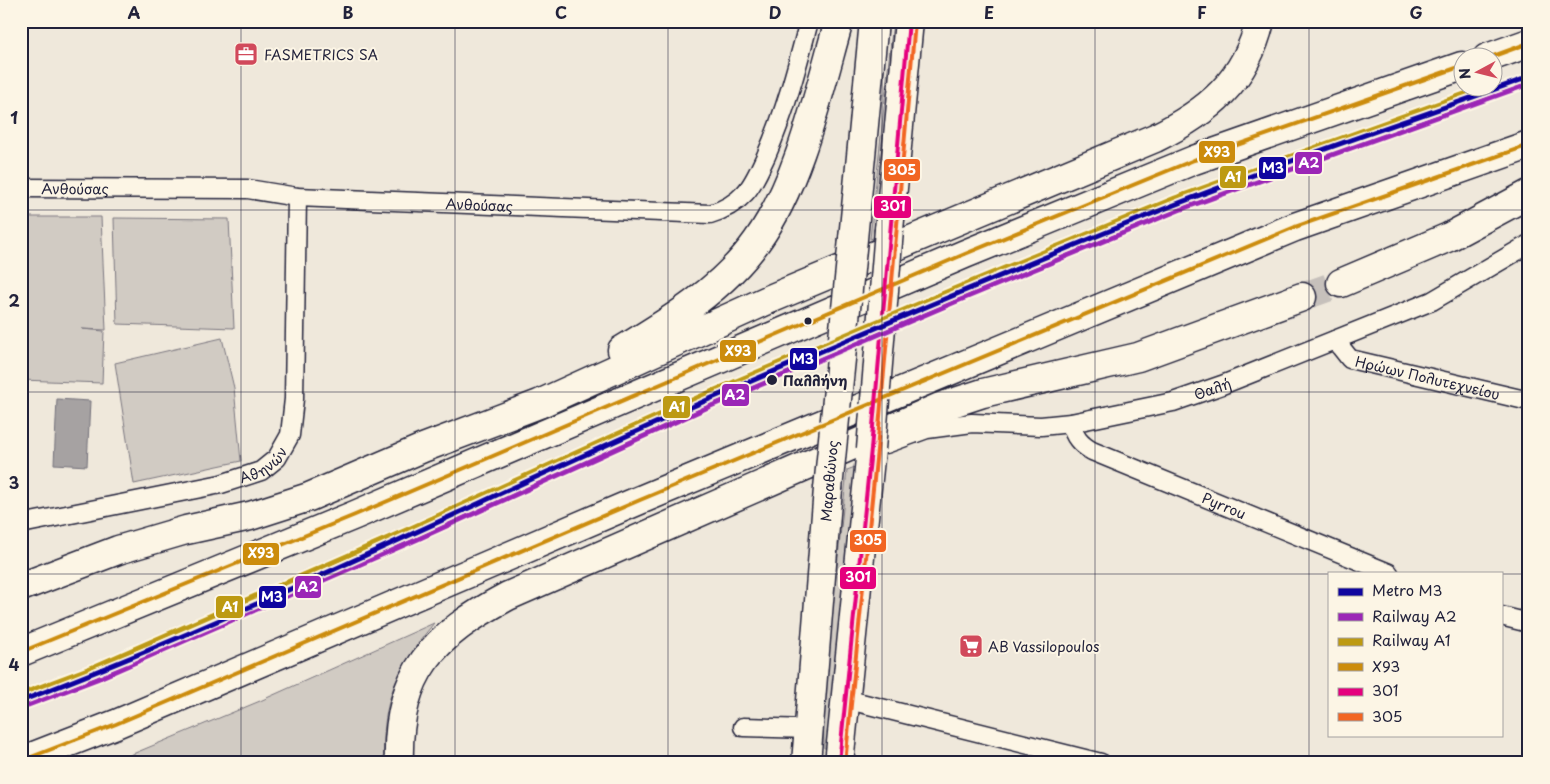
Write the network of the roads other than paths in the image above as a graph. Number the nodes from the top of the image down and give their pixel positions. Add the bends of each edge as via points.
1 (809, 21) edge
2 (839, 21) edge
3 (874, 21) edge
4 (909, 21) edge
5 (1260, 21) edge
6 (1529, 43) edge
7 (1502, 53) edge
8 (1452, 70) edge
9 (1529, 145) edge
10 (21, 188) edge
11 (1529, 194) edge
12 (297, 197) junction
13 (1529, 244) edge
14 (1341, 283) tunnel mouth
15 (1302, 297) tunnel mouth
16 (1335, 340) junction
17 (1529, 401) edge
18 (1071, 423) junction
19 (423, 448) junction
20 (871, 449) junction
21 (21, 524) edge
22 (1387, 572) edge
23 (21, 587) edge
24 (1502, 616) edge
25 (1529, 623) edge
26 (21, 652) edge
27 (845, 699) junction
28 (743, 726) dead end
29 (809, 729) junction
30 (21, 760) edge
31 (399, 763) edge
32 (806, 763) edge
33 (839, 763) edge
34 (1102, 763) edge

1 - 12 street, Ανθούσας via 777,130 746,193 726,210 700,214
2 - 19 main road via 813,112 776,211 757,242 726,275 679,316 620,351
3 - 29 main road, Μαραθώνος, bridge via 828,489
4 - 20 main road, bridge
5 - 19 main road via 1243,65 1225,90 1202,112 1167,132 770,299 539,404
6 - 7 main road
8 - 26 main road via 1194,160 836,308 355,515
9 - 30 main road via 1294,227 162,704
10 - 12 street, Ανθούσας via 248,189
11 - 14 main road via 1449,237
12 - 21 street, Αθηνών via 294,399 290,435 277,458 261,471 221,484
13 - 16 street, Θαλή via 1432,301
15 - 31 main road via 1138,357 983,393 940,407 508,596 472,615 443,638 420,666 404,698 398,731
16 - 17 street, Ηρώων Πολυτεχνείου via 1350,359
16 - 18 street, Θαλή via 1173,402
18 - 20 street, Θαλή via 1041,426 972,423 927,429
18 - 22 street, Pyrrou via 1080,444 1092,451
19 - 23 main road via 280,507 118,550
20 - 27 main road
24 - 25 street
27 - 33 main road
27 - 34 street
28 - 29 street
29 - 32 main road, Μαραθώνος

